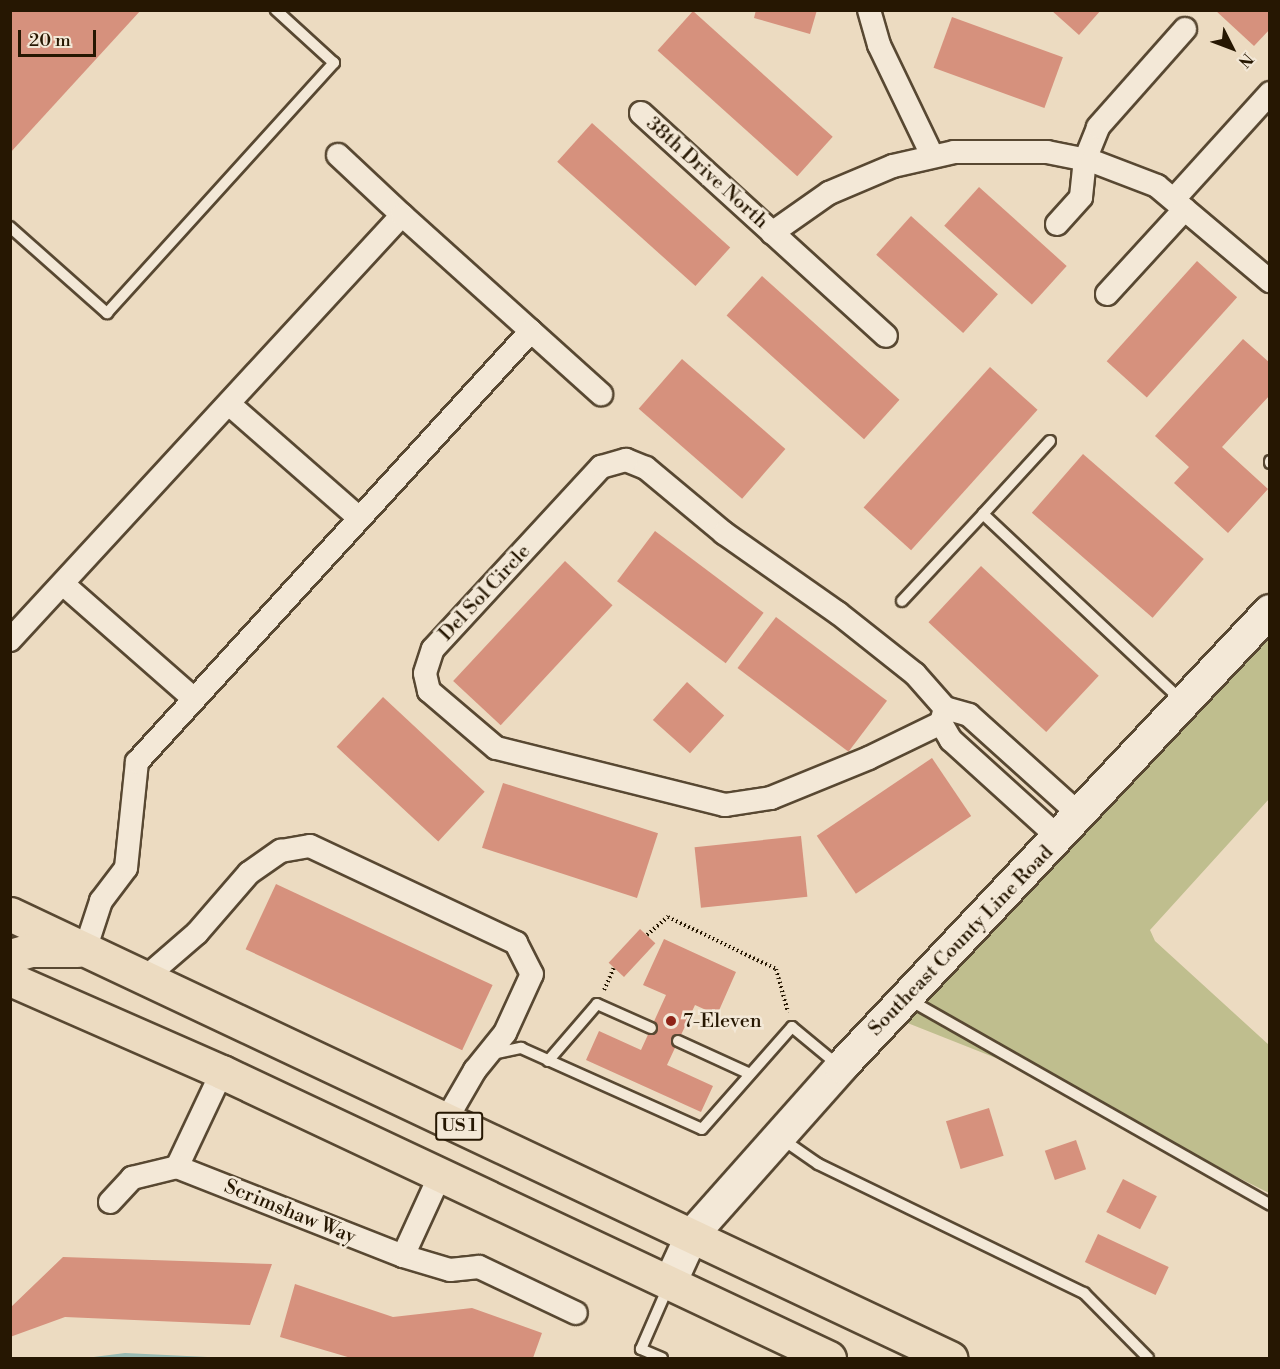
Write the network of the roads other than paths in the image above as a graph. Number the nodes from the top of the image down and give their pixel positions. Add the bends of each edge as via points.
1 (276, 10) edge
2 (869, 10) edge
3 (1185, 29) dead end
4 (1269, 93) edge
5 (641, 113) dead end
6 (338, 155) dead end
7 (932, 155) junction
8 (1085, 160) junction
9 (1180, 204) junction
10 (402, 215) junction
11 (1057, 224) dead end
12 (10, 227) edge
13 (772, 233) junction
14 (1269, 280) edge
15 (1107, 294) dead end
16 (531, 331) junction
17 (886, 336) dead end
18 (601, 394) dead end
19 (229, 404) junction
20 (1050, 441) dead end
21 (983, 514) junction
22 (358, 518) junction
23 (63, 584) junction
24 (902, 601) dead end
25 (1265, 624) edge
26 (10, 640) edge
27 (194, 699) junction
28 (1185, 703) junction
29 (943, 716) junction
30 (999, 742) junction
31 (979, 766) junction
32 (1081, 816) junction
33 (1060, 839) junction
34 (10, 914) edge
35 (85, 950) junction
36 (12, 977) edge
37 (145, 978) junction
38 (905, 997) junction
39 (651, 1028) dead end
40 (678, 1041) dead end
41 (488, 1054) junction
42 (548, 1061) junction
43 (841, 1067) junction
44 (222, 1072) junction
45 (750, 1074) junction
46 (446, 1120) junction
47 (779, 1137) junction
48 (177, 1167) junction
49 (440, 1175) junction
50 (110, 1202) dead end
51 (1269, 1205) edge
52 (692, 1235) junction
53 (404, 1256) junction
54 (670, 1283) junction
55 (576, 1313) dead end
56 (638, 1354) edge
57 (813, 1355) edge
58 (662, 1359) edge
59 (950, 1359) edge
60 (1148, 1359) edge

1 - 12 lane via 334,63 107,313
2 - 7 street via 879,45
3 - 8 street via 1098,126
4 - 9 street
5 - 13 street, 38th Drive North
6 - 10 street
7 - 8 street, 38th Drive North via 1001,149
7 - 13 street, 38th Drive North via 871,173 829,193
8 - 9 street, 38th Drive North via 1136,176
8 - 11 street via 1081,197
9 - 14 street, 38th Drive North
9 - 15 street
10 - 16 street
10 - 19 street
13 - 17 street, 38th Drive North
16 - 18 street
16 - 22 street
19 - 22 street
19 - 23 street
20 - 21 lane
21 - 24 lane
21 - 28 lane
22 - 27 street
23 - 26 street
23 - 27 street
25 - 28 street, Southeast County Line Road
27 - 35 street via 137,762 126,868 101,901
28 - 32 street, Southeast County Line Road
29 - 29 street, Del Sol Circle via 870,758 771,798 725,805 496,748 429,691 425,673 433,649 600,467 626,460 646,468 724,533 838,613 915,674
29 - 30 street, Del Sol Circle via 969,715
29 - 31 street, Del Sol Circle via 951,740
30 - 31 street
30 - 32 street, Del Sol Circle
31 - 33 street, Del Sol Circle
32 - 33 street, Southeast County Line Road
33 - 38 street, Southeast County Line Road
34 - 35 main road, US 1
35 - 36 main road via 31,950
35 - 37 main road, US 1
36 - 44 main road, US 1
37 - 41 street via 206,923 249,873 281,851 310,846 516,943 532,974 505,1033
37 - 46 main road, US 1
38 - 43 street, Southeast County Line Road
38 - 51 lane
39 - 42 lane via 597,1004
40 - 45 lane
41 - 42 lane via 520,1048
41 - 46 street
42 - 45 lane via 702,1129
43 - 45 lane via 792,1027
43 - 47 street, Southeast County Line Road
44 - 48 street
44 - 49 main road, US 1
46 - 52 main road, US 1
47 - 52 street, Southeast County Line Road
47 - 60 lane via 818,1164 1084,1293
48 - 50 street via 132,1178
48 - 53 street, Scrimshaw Way
49 - 53 street
49 - 54 main road, US 1
52 - 54 street, Southeast County Line Road
52 - 59 main road, US 1
53 - 55 street, Scrimshaw Way via 450,1270 479,1267
54 - 56 lane
54 - 57 main road, US 1
56 - 58 lane

